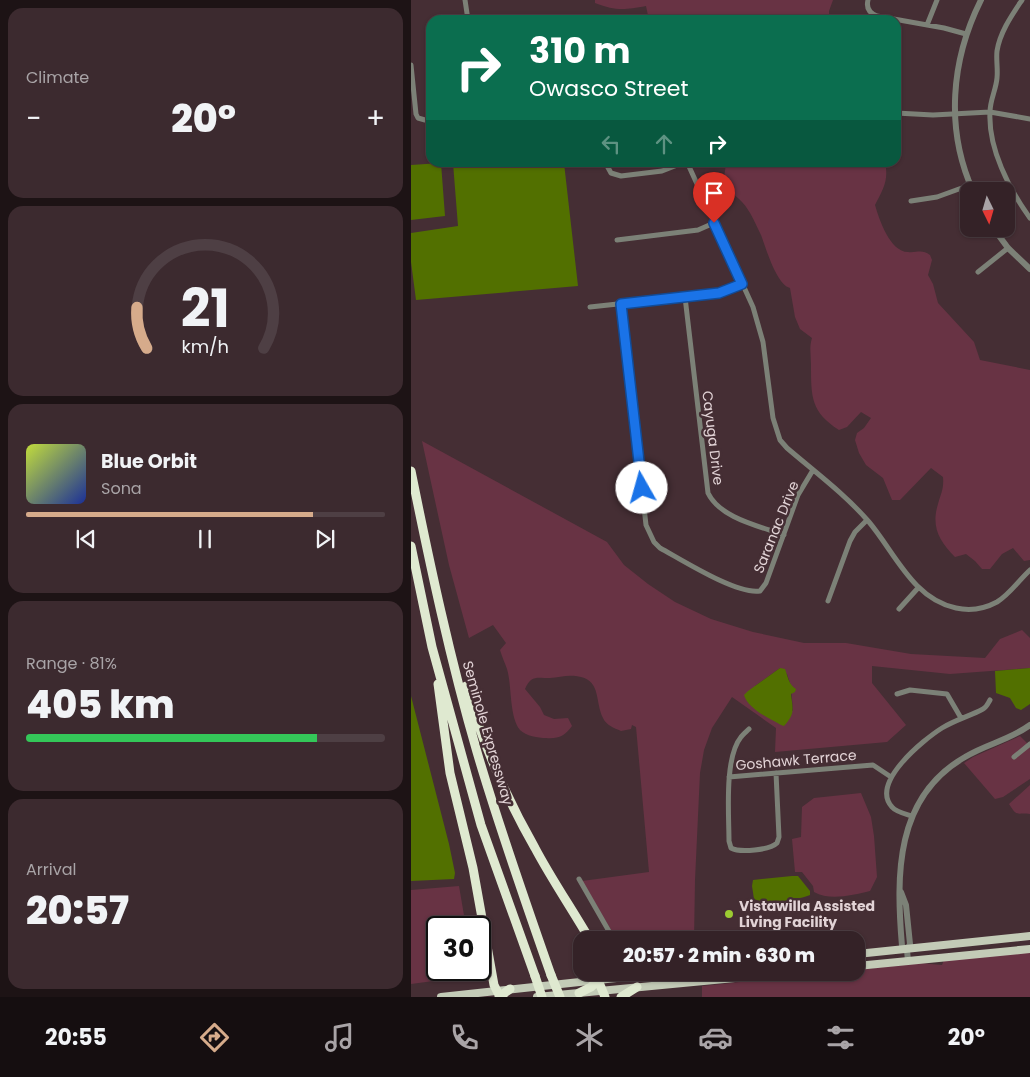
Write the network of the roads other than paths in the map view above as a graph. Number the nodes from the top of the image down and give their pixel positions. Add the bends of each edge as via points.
1 (465, 0) edge
2 (868, 0) edge
3 (937, 0) edge
4 (981, 0) edge
5 (1022, 0) edge
6 (467, 15) edge
7 (875, 15) edge
8 (901, 20) edge
9 (927, 25) junction
10 (966, 34) junction
11 (411, 65) edge
12 (990, 112) junction
13 (901, 113) edge
14 (955, 114) junction
15 (1030, 118) edge
16 (426, 120) edge
17 (608, 167) edge
18 (673, 167) edge
19 (688, 167) edge
20 (969, 182) edge
21 (960, 191) edge
22 (911, 201) dead end
23 (1030, 218) edge
24 (714, 223) junction
25 (1000, 238) edge
26 (617, 240) dead end
27 (1007, 248) junction
28 (1030, 269) edge
29 (978, 272) dead end
30 (742, 284) junction
31 (685, 297) junction
32 (621, 304) junction
33 (590, 307) dead end
34 (813, 470) junction
35 (411, 471) edge
36 (867, 520) junction
37 (784, 535) junction
38 (424, 537) junction
39 (411, 546) edge
40 (1030, 570) edge
41 (918, 588) junction
42 (828, 601) dead end
43 (899, 609) dead end
44 (432, 647) junction
45 (897, 694) dead end
46 (990, 700) dead end
47 (961, 718) junction
48 (1030, 725) edge
49 (749, 729) dead end
50 (1030, 744) edge
51 (1014, 757) dead end
52 (776, 773) junction
53 (729, 777) junction
54 (891, 777) junction
55 (912, 816) junction
56 (579, 879) dead end
57 (565, 900) junction
58 (580, 931) edge
59 (584, 931) edge
60 (609, 931) edge
61 (1030, 936) edge
62 (1030, 949) edge
63 (907, 950) junction
64 (865, 953) edge
65 (908, 961) junction
66 (865, 965) edge
67 (573, 980) edge
68 (594, 981) edge
69 (599, 981) edge
70 (702, 981) edge
71 (704, 981) edge
72 (699, 982) junction
73 (637, 987) junction
74 (510, 989) joint
75 (579, 993) junction
76 (604, 994) edge
77 (499, 995) edge
78 (441, 997) edge
79 (537, 997) edge
80 (542, 997) edge
81 (560, 997) edge
82 (621, 997) edge

1 - 6 street
2 - 7 street via 867,7
3 - 9 street
4 - 10 street
5 - 12 street via 1004,28 998,47 997,78
8 - 9 street
9 - 10 street
10 - 14 street via 956,80
11 - 16 street via 416,114
12 - 14 street
12 - 15 street
12 - 23 street via 999,160 1013,194
13 - 14 street
14 - 20 street via 960,154
17 - 18 street via 611,173 621,176
19 - 24 street
21 - 22 street
24 - 26 street via 698,230
24 - 30 street
25 - 27 street
27 - 28 street
27 - 29 street
30 - 31 street via 719,293
30 - 34 street via 753,307 763,342 776,432 787,448
31 - 32 street
31 - 37 street, Cayuga Drive via 708,493 715,504 728,513
32 - 33 street
32 - 37 street, Saranac Drive via 646,525 653,542 712,577 755,592 766,583
34 - 36 street
34 - 37 street, Saranac Drive via 801,487
35 - 38 highway, Seminole Expressway
36 - 41 street
36 - 42 street via 850,541
38 - 57 highway via 473,707 493,761
38 - 81 highway, Seminole Expressway, bridge via 477,751 517,879
39 - 44 highway
40 - 41 street via 997,602 975,610 940,603
41 - 43 street
44 - 77 highway via 450,773
44 - 80 highway, bridge via 481,825
45 - 47 street via 910,690 947,694
46 - 47 street via 985,708
47 - 54 street via 923,741
48 - 55 street via 949,768 931,785
49 - 53 street via 740,738
50 - 51 street
52 - 53 street, Goshawk Terrace
52 - 53 street via 777,843 769,848 737,851 731,848 729,841
52 - 54 street, Goshawk Terrace via 873,765
54 - 55 street via 886,790 887,800 893,809
55 - 63 street via 901,856 901,892 906,904 910,944
56 - 60 street
57 - 58 highway
57 - 59 highway
61 - 63 main road
62 - 65 main road
63 - 64 main road
63 - 65 street
65 - 66 main road
67 - 74 main road
68 - 75 highway via 591,987
69 - 76 highway
70 - 72 main road
71 - 72 main road
72 - 73 main road
73 - 76 main road
73 - 82 highway
74 - 77 highway
75 - 76 main road
75 - 79 main road
77 - 78 main road

